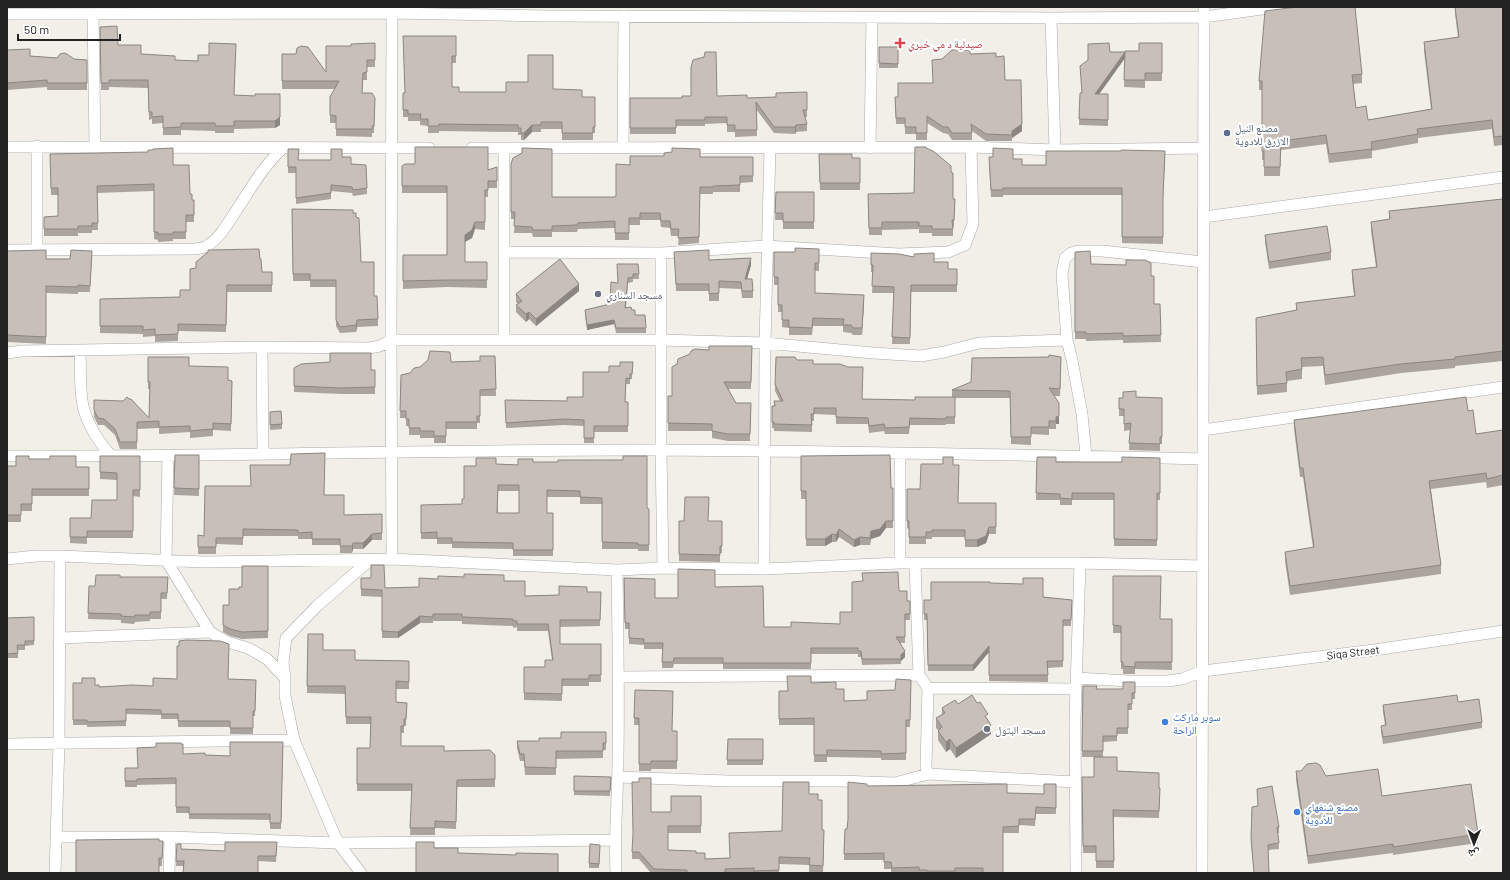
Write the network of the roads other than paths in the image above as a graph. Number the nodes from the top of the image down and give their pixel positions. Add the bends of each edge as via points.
1 (798, 7) edge
2 (1278, 7) edge
3 (226, 10) edge
4 (548, 12) edge
5 (1204, 12) edge
6 (392, 13) junction
7 (866, 13) edge
8 (7, 14) edge
9 (93, 14) junction
10 (624, 16) junction
11 (805, 16) junction
12 (1050, 18) junction
13 (7, 146) edge
14 (37, 146) junction
15 (95, 146) junction
16 (284, 147) junction
17 (392, 148) junction
18 (437, 148) edge
19 (459, 148) edge
20 (504, 148) junction
21 (623, 148) junction
22 (770, 148) junction
23 (870, 148) junction
24 (971, 148) junction
25 (1204, 148) junction
26 (1055, 150) junction
27 (1503, 177) edge
28 (1204, 217) junction
29 (766, 246) junction
30 (37, 249) junction
31 (7, 250) edge
32 (504, 252) junction
33 (661, 253) junction
34 (1203, 262) junction
35 (391, 340) junction
36 (504, 340) junction
37 (660, 340) junction
38 (1067, 340) junction
39 (765, 343) junction
40 (262, 347) junction
41 (80, 351) junction
42 (7, 353) edge
43 (1503, 387) edge
44 (1203, 430) junction
45 (661, 450) junction
46 (765, 451) junction
47 (392, 452) junction
48 (263, 453) junction
49 (900, 453) junction
50 (7, 456) edge
51 (111, 456) junction
52 (168, 456) junction
53 (1086, 456) junction
54 (1203, 459) junction
55 (60, 556) junction
56 (7, 559) edge
57 (166, 560) junction
58 (370, 560) junction
59 (392, 560) junction
60 (900, 563) junction
61 (1080, 563) junction
62 (915, 564) junction
63 (1203, 566) junction
64 (663, 568) junction
65 (764, 569) junction
66 (617, 570) junction
67 (1503, 631) edge
68 (210, 632) junction
69 (61, 638) junction
70 (1203, 671) junction
71 (919, 675) junction
72 (620, 677) junction
73 (285, 678) junction
74 (1076, 678) junction
75 (928, 688) junction
76 (1076, 689) junction
77 (294, 740) junction
78 (59, 743) junction
79 (7, 744) edge
80 (928, 774) junction
81 (618, 777) junction
82 (1075, 782) junction
83 (57, 837) junction
84 (170, 837) junction
85 (614, 840) junction
86 (338, 844) junction
87 (55, 873) edge
88 (169, 873) edge
89 (362, 873) edge
90 (616, 873) edge
91 (1076, 873) edge
92 (1202, 873) edge

1 - 11 street
2 - 5 street
3 - 6 street
3 - 9 street
4 - 6 street
4 - 10 street
5 - 12 street
5 - 25 street
6 - 17 street
7 - 11 street
7 - 12 street
7 - 23 street
8 - 9 street
9 - 15 street
10 - 11 street
10 - 21 street
12 - 26 street
13 - 14 street
14 - 15 street
14 - 30 street
15 - 16 street
16 - 17 street
16 - 30 street via 264,169 224,229 206,246 195,249
17 - 18 street
17 - 35 street
19 - 20 street
20 - 21 street
20 - 32 street
21 - 22 street
22 - 23 street
22 - 29 street
23 - 24 street
24 - 26 street
24 - 29 street via 973,224 965,245 948,252 899,254
25 - 26 street
25 - 28 street
27 - 28 street
28 - 34 street
29 - 33 street
29 - 39 street
30 - 31 street
32 - 33 street
32 - 36 street
33 - 37 street
34 - 38 street via 1103,252 1071,253 1065,258 1062,274
34 - 44 street
35 - 36 street
35 - 40 street via 369,348
35 - 47 street
36 - 37 street
37 - 39 street
37 - 45 street
38 - 39 street via 979,343 921,356
38 - 53 street via 1082,414
39 - 46 street
40 - 41 street
40 - 48 street
41 - 42 street
41 - 51 street via 84,410 91,428
43 - 44 street
44 - 54 street
45 - 46 street
45 - 47 street
45 - 64 street
46 - 49 street
46 - 65 street
47 - 48 street
47 - 59 street
48 - 52 street
49 - 53 street
49 - 60 street
50 - 51 street
51 - 52 street
52 - 57 street
53 - 54 street
54 - 63 street
55 - 56 street
55 - 57 street
55 - 69 street
57 - 58 street
57 - 68 street
58 - 59 street
58 - 73 street via 317,606 286,638 283,663
59 - 66 street
60 - 62 street
60 - 65 street
61 - 62 street
61 - 63 street
61 - 74 street
62 - 71 street
63 - 70 street
64 - 65 street
64 - 66 street
66 - 72 street
67 - 70 street, Siqa Street
68 - 69 street
68 - 73 street via 267,659
69 - 78 street
70 - 74 street, Siqa Street via 1168,681
70 - 92 street
71 - 72 street
71 - 75 street
72 - 81 street
73 - 77 street via 285,696
74 - 76 street
75 - 76 street
75 - 80 street
76 - 82 street
77 - 78 street
77 - 86 street
78 - 79 street
78 - 83 street
80 - 81 street via 895,783
80 - 82 street
81 - 85 street
82 - 91 street
83 - 84 street
83 - 87 street
84 - 86 street
84 - 88 street
85 - 86 street
85 - 90 street
86 - 89 street

